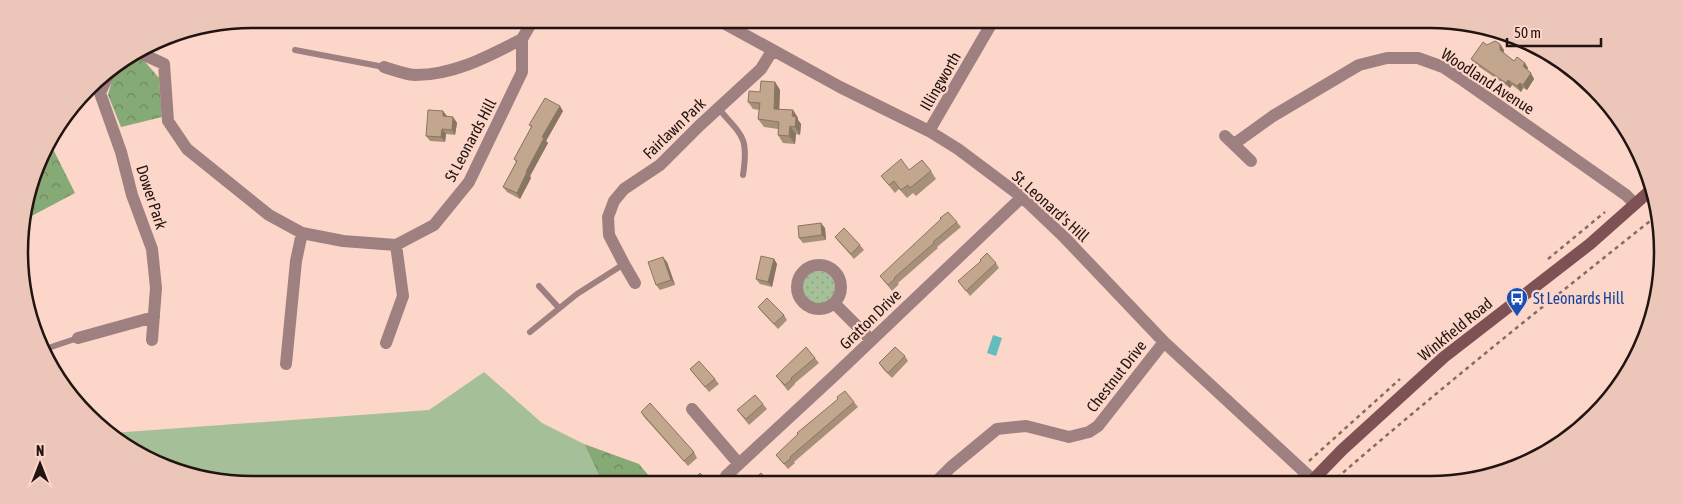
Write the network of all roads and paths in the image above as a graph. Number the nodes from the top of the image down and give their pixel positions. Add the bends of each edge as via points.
1 (528, 28) edge
2 (732, 28) edge
3 (989, 28) edge
4 (522, 39) junction
5 (295, 50) dead end
6 (772, 51) junction
7 (145, 55) edge
8 (384, 67) joint
9 (105, 82) edge
10 (718, 108) junction
11 (930, 131) junction
12 (1252, 161) dead end
13 (743, 175) dead end
14 (1647, 194) edge
15 (1022, 198) junction
16 (1635, 204) junction
17 (1652, 219) edge
18 (302, 233) junction
19 (396, 245) junction
20 (624, 264) junction
21 (635, 283) dead end
22 (539, 286) dead end
23 (834, 303) dead end
24 (559, 308) junction
25 (154, 317) junction
26 (530, 332) dead end
27 (78, 338) joint
28 (152, 340) dead end
29 (871, 340) junction
30 (1164, 342) junction
31 (386, 343) dead end
32 (49, 347) edge
33 (286, 364) dead end
34 (692, 409) dead end
35 (739, 464) junction
36 (726, 476) dead end
37 (942, 476) edge
38 (1306, 476) edge
39 (1318, 476) edge
40 (1339, 476) edge

1 - 4 street
2 - 6 street, St. Leonard's Hill
3 - 11 street, Illingworth
4 - 8 street via 479,61 431,73 414,75
4 - 19 street, St Leonards Hill via 522,72 469,182 434,225
5 - 8 lane
6 - 10 street, Fairlawn Park via 761,69
6 - 11 street, St. Leonard's Hill
7 - 18 street via 164,64 168,121 187,149 269,215
9 - 25 street, Dower Park via 100,93 152,249 156,288
10 - 13 lane via 744,140
10 - 20 street, Fairlawn Park via 660,165 624,189 614,201 608,227
11 - 15 street, St. Leonard's Hill
12 - 16 street, Woodland Avenue via 1230,140 1359,65 1387,58 1418,58 1443,67 1464,81
14 - 16 main road, Winkfield Road
15 - 29 street, Gratton Drive
15 - 30 street, St. Leonard's Hill via 1065,238
16 - 39 main road, Winkfield Road via 1590,244 1444,357
17 - 40 path via 1547,302
18 - 19 street
18 - 33 street via 296,261
19 - 31 street via 402,296
20 - 21 street, Fairlawn Park
20 - 24 lane
22 - 24 lane
23 - 29 street
24 - 26 lane
25 - 27 street
25 - 28 street, Dower Park
27 - 32 lane
29 - 35 street, Gratton Drive
30 - 37 street, Chestnut Drive via 1098,426 1089,432 1069,437 1026,426 997,429
30 - 38 street, St. Leonard's Hill
34 - 35 street
35 - 36 street, Gratton Drive

